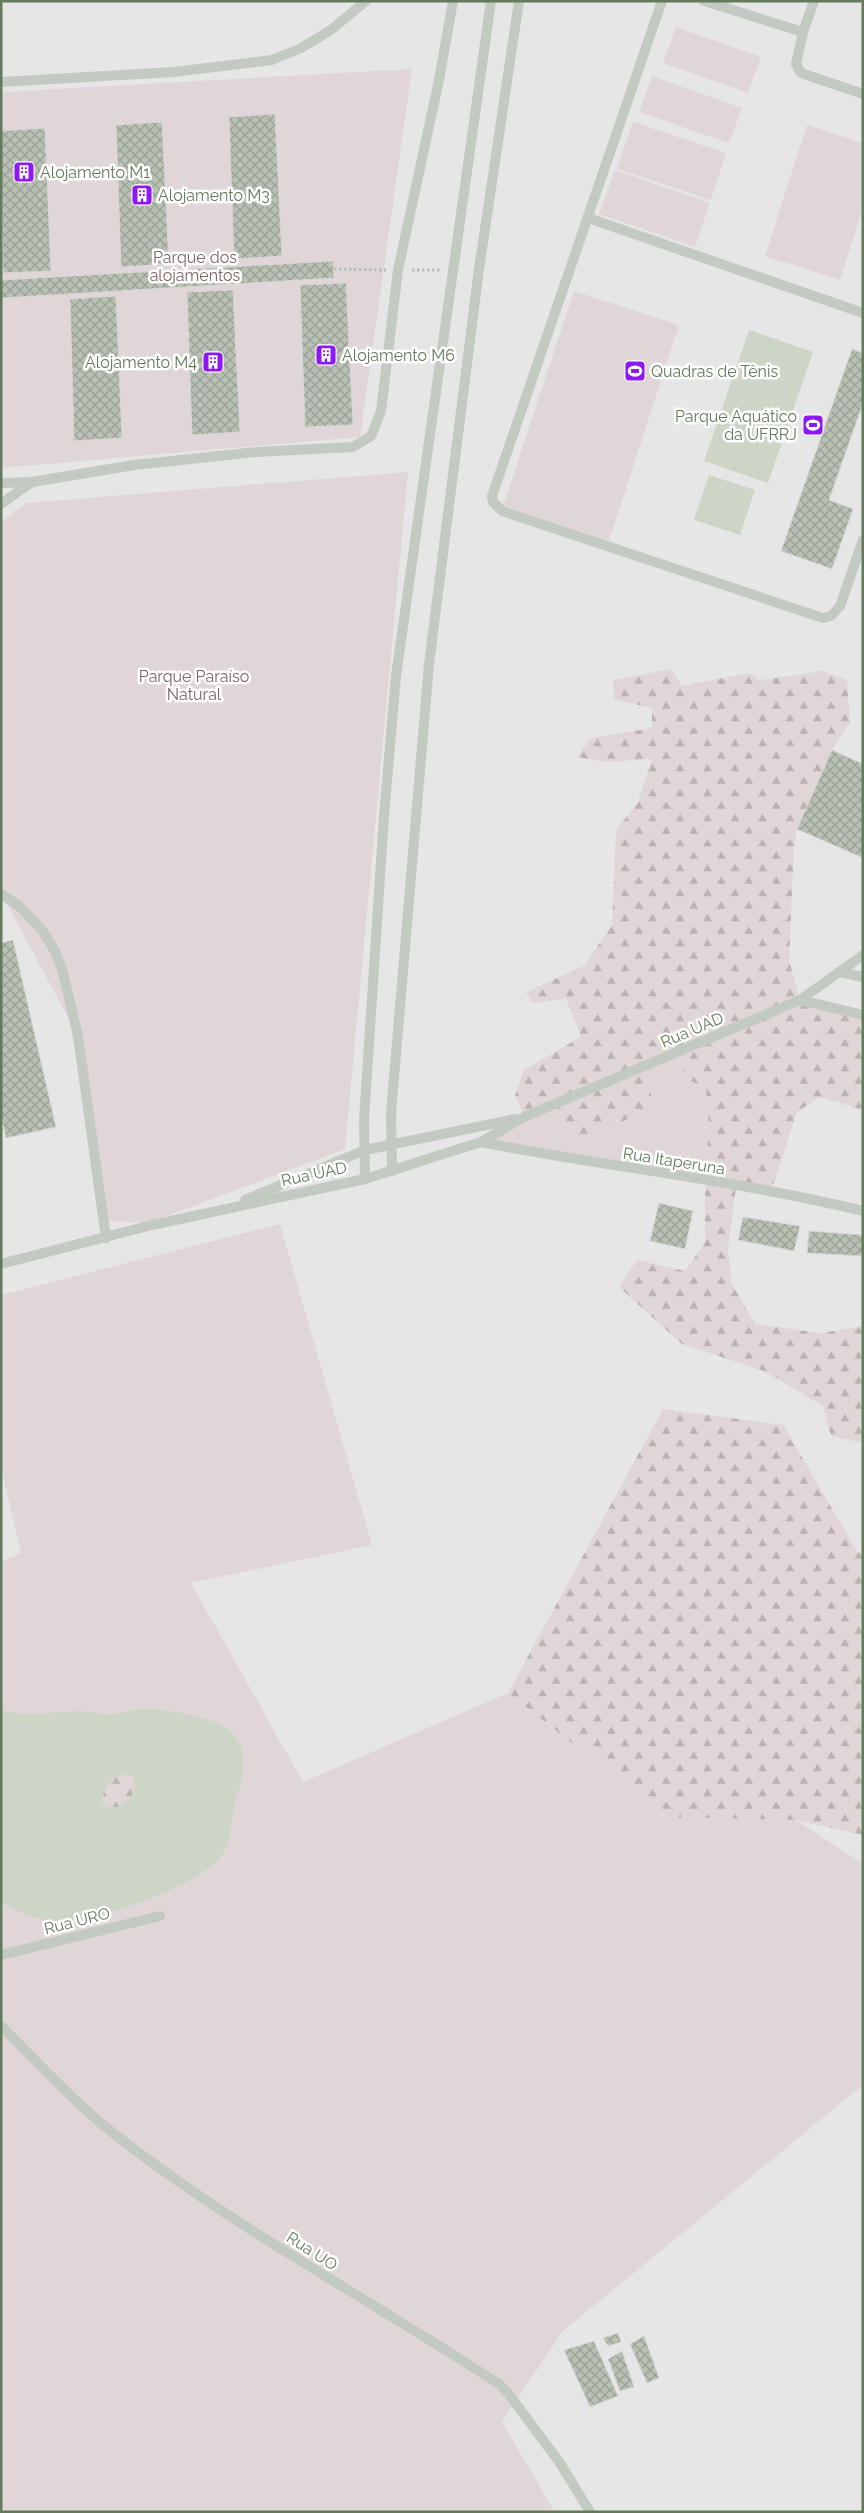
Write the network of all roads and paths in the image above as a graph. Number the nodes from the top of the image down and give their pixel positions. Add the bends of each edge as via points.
1 (366, 1) edge
2 (453, 1) edge
3 (490, 1) edge
4 (519, 1) edge
5 (662, 1) edge
6 (704, 1) edge
7 (814, 1) edge
8 (803, 32) junction
9 (1, 82) edge
10 (863, 94) edge
11 (588, 218) junction
12 (334, 269) dead end
13 (398, 270) junction
14 (438, 270) dead end
15 (863, 313) edge
16 (32, 482) junction
17 (1, 483) edge
18 (1, 504) edge
19 (863, 540) edge
20 (1, 894) edge
21 (863, 956) edge
22 (839, 972) junction
23 (863, 977) edge
24 (800, 1000) junction
25 (863, 1016) edge
26 (524, 1117) junction
27 (481, 1142) junction
28 (392, 1144) junction
29 (365, 1150) junction
30 (392, 1171) junction
31 (365, 1179) junction
32 (220, 1210) junction
33 (863, 1211) edge
34 (106, 1238) junction
35 (1, 1264) edge
36 (160, 1916) dead end
37 (1, 1955) edge
38 (1, 2026) edge
39 (590, 2512) edge

1 - 9 lane via 331,30 272,60 174,72
2 - 13 lane
3 - 29 lane via 396,676 364,1120
4 - 28 lane via 479,269 429,664 392,1103
5 - 11 lane
6 - 8 lane
7 - 8 lane
8 - 10 lane via 796,64 801,73
11 - 15 lane
11 - 19 lane via 492,496 496,507 502,512 823,618 831,616 840,606
12 - 13 path
13 - 14 path
13 - 16 lane via 381,411 371,436 360,444 134,465
16 - 17 lane
16 - 18 lane
20 - 34 lane via 19,906 42,930 62,968 78,1036
21 - 22 lane, Rua UAD
22 - 23 lane
22 - 24 lane, Rua UAD
24 - 25 lane
24 - 26 lane, Rua UAD
26 - 27 lane, Rua UAD
26 - 28 lane, Rua UAD
27 - 30 lane, Rua UAD
27 - 33 lane, Rua Itaperuna via 569,1160 818,1200
28 - 29 lane, Rua UAD
28 - 30 lane
29 - 31 lane
29 - 32 lane, Rua UAD
30 - 31 lane, Rua UAD
31 - 32 lane, Rua UAD
32 - 34 lane, Rua UAD
34 - 35 lane, Rua UAD
36 - 37 lane, Rua URO
38 - 39 lane, Rua UO via 57,2083 112,2132 191,2190 338,2286 499,2384 560,2462

